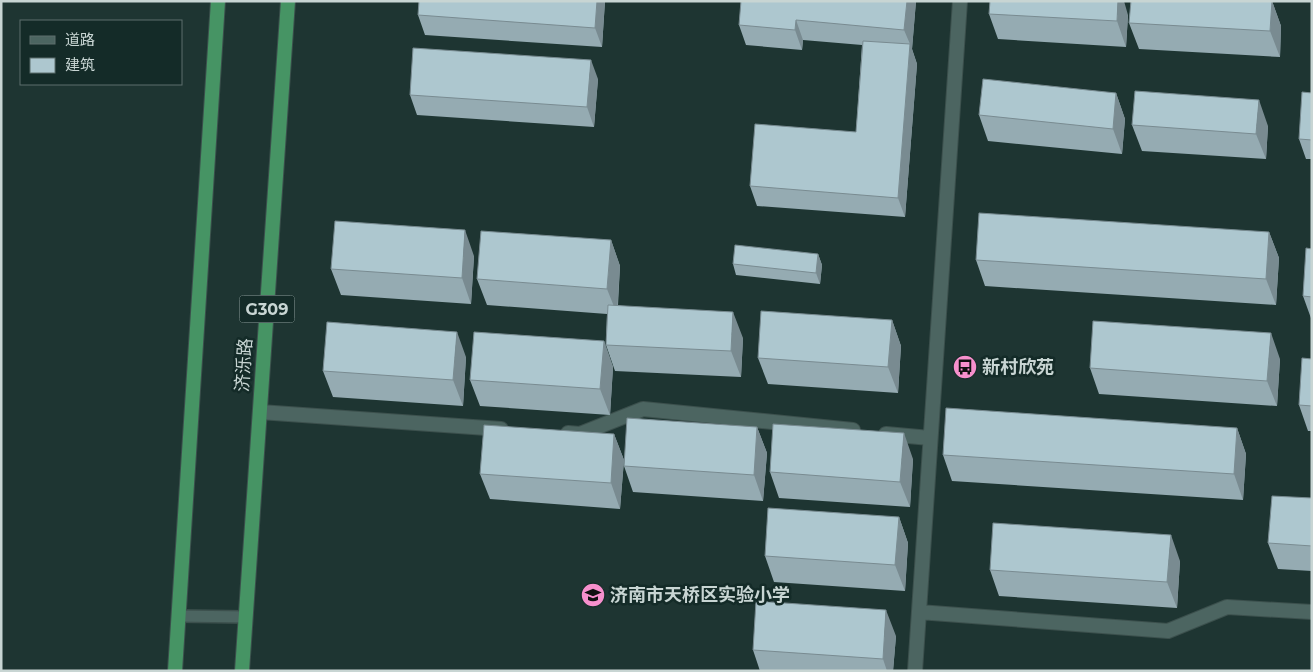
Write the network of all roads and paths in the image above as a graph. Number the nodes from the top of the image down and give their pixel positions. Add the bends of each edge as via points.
1 (218, 1) edge
2 (288, 1) edge
3 (960, 1) edge
4 (260, 412) junction
5 (512, 429) edge
6 (551, 432) edge
7 (930, 438) junction
8 (919, 612) junction
9 (1312, 612) edge
10 (178, 616) junction
11 (246, 617) junction
12 (174, 671) edge
13 (242, 671) edge
14 (915, 671) edge

1 - 10 highway
2 - 4 highway, 济泺路 / G309
3 - 7 street
4 - 5 street
4 - 11 highway, 济泺路 / G309
6 - 7 street via 580,434 643,409
7 - 8 street
8 - 9 street via 1168,631 1227,607
8 - 14 street
10 - 11 lane
10 - 12 highway
11 - 13 highway, 济泺路 / G309

